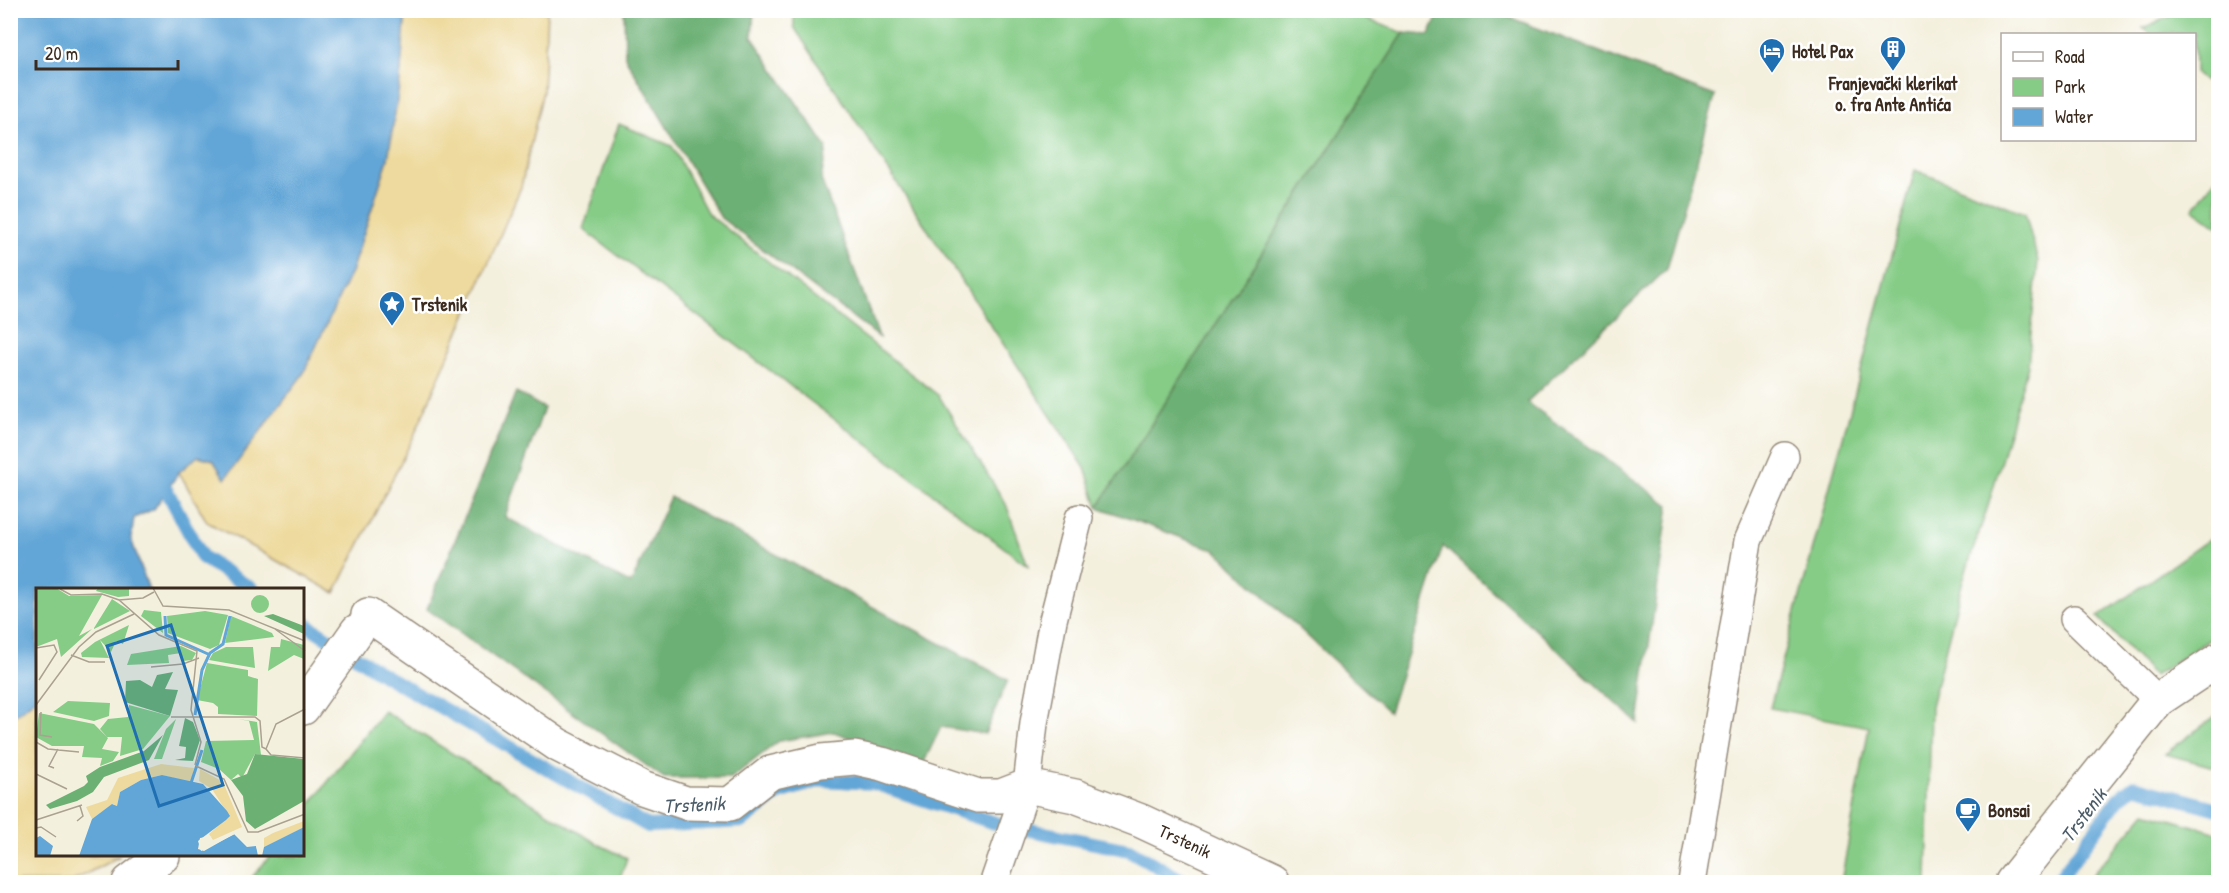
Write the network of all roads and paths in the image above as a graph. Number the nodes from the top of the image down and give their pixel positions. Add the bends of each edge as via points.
1 (1785, 456) dead end
2 (1079, 518) dead end
3 (2074, 619) dead end
4 (2218, 660) edge
5 (2158, 700) junction
6 (304, 707) edge
7 (1024, 796) junction
8 (160, 857) edge
9 (129, 882) edge
10 (994, 882) edge
11 (1272, 882) edge
12 (1692, 882) edge
13 (2012, 882) edge

1 - 12 lane via 1748,541
2 - 7 lane via 1053,620
3 - 5 lane
4 - 5 street
5 - 13 street
6 - 7 street via 362,623 558,745 642,788 686,803 730,804 770,773 855,758 978,796
7 - 10 lane
7 - 11 street, Trstenik via 1076,796 1141,820
8 - 9 street

